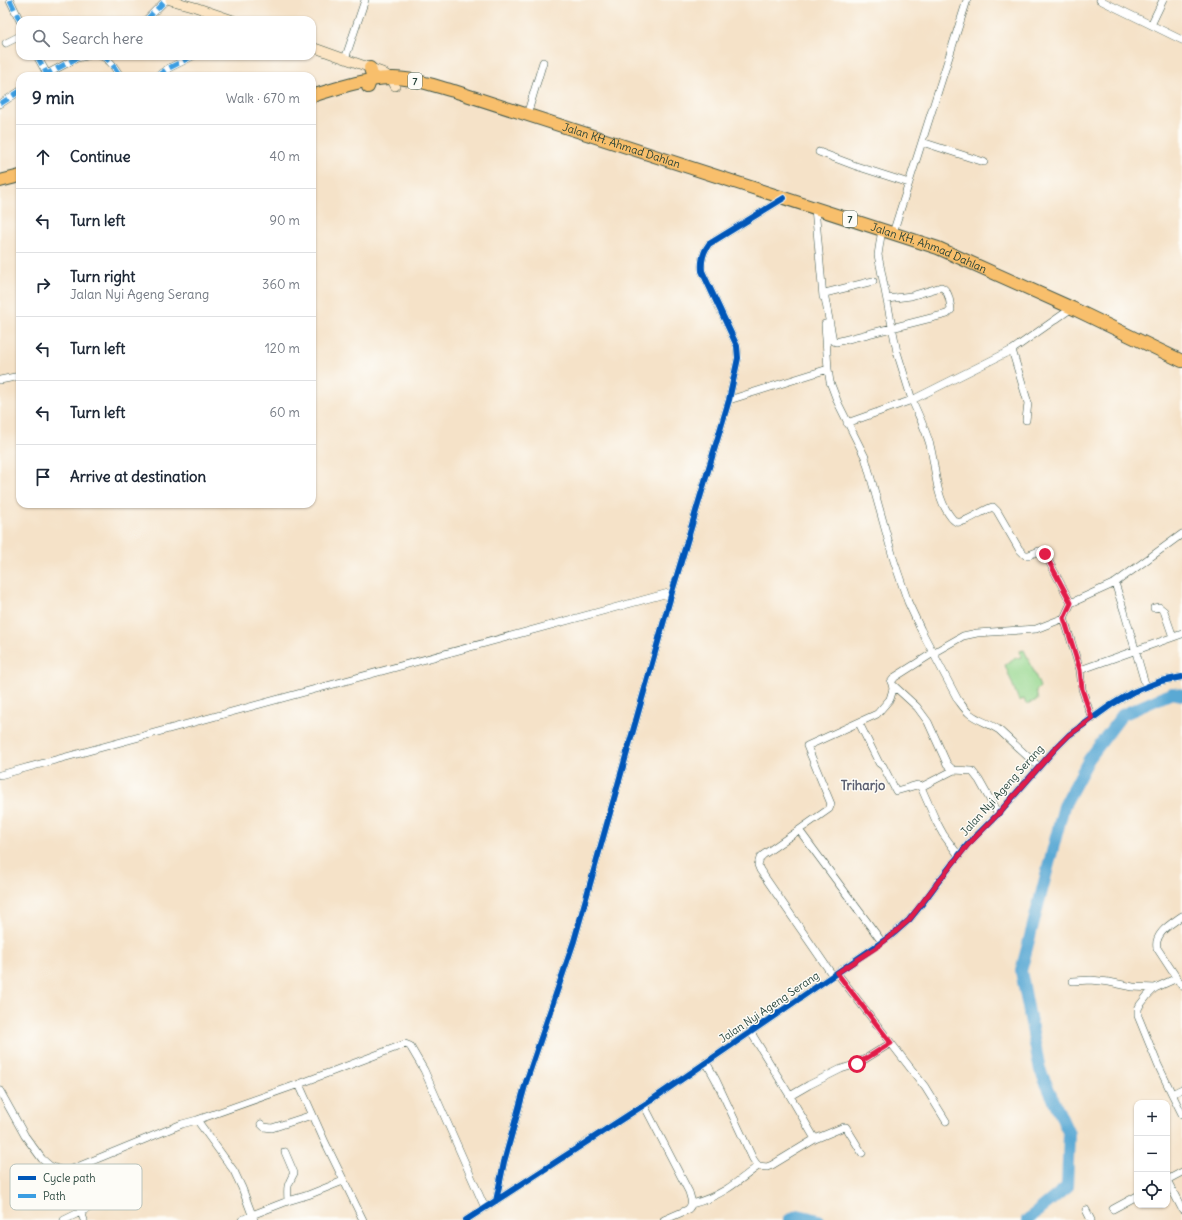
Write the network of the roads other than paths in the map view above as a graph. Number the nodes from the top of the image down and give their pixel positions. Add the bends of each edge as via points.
1 (10, 0) edge
2 (166, 0) edge
3 (170, 0) edge
4 (364, 0) edge
5 (967, 0) edge
6 (1100, 0) edge
7 (1163, 0) edge
8 (18, 16) edge
9 (150, 16) edge
10 (221, 16) edge
11 (1151, 25) junction
12 (16, 38) edge
13 (1182, 40) edge
14 (6, 43) dead end
15 (316, 48) edge
16 (345, 59) junction
17 (40, 60) edge
18 (73, 60) edge
19 (108, 60) edge
20 (185, 60) edge
21 (543, 62) dead end
22 (370, 68) junction
23 (46, 72) edge
24 (51, 72) edge
25 (117, 72) edge
26 (163, 72) edge
27 (393, 82) junction
28 (368, 84) junction
29 (16, 94) edge
30 (317, 94) edge
31 (0, 104) edge
32 (528, 113) junction
33 (922, 142) junction
34 (819, 152) dead end
35 (984, 162) dead end
36 (16, 177) edge
37 (0, 181) edge
38 (909, 183) junction
39 (784, 198) junction
40 (815, 208) junction
41 (888, 231) junction
42 (873, 281) dead end
43 (887, 300) junction
44 (1072, 308) junction
45 (892, 327) junction
46 (1012, 350) junction
47 (1182, 361) edge
48 (828, 369) junction
49 (16, 377) edge
50 (0, 380) edge
51 (729, 400) junction
52 (912, 400) junction
53 (1026, 420) dead end
54 (847, 423) junction
55 (1182, 534) edge
56 (1115, 583) junction
57 (672, 592) junction
58 (1071, 603) junction
59 (1154, 608) dead end
60 (1064, 618) junction
61 (1182, 634) edge
62 (1173, 637) junction
63 (1136, 650) junction
64 (933, 653) junction
65 (1080, 670) junction
66 (1182, 677) edge
67 (892, 684) junction
68 (1146, 687) junction
69 (1092, 719) junction
70 (859, 723) junction
71 (1039, 767) junction
72 (954, 770) junction
73 (0, 775) edge
74 (921, 787) junction
75 (998, 814) junction
76 (799, 830) junction
77 (959, 856) junction
78 (1182, 916) edge
79 (882, 942) junction
80 (835, 974) junction
81 (1177, 978) junction
82 (1073, 981) dead end
83 (1182, 986) edge
84 (1155, 988) junction
85 (750, 1031) junction
86 (891, 1043) junction
87 (706, 1062) junction
88 (299, 1084) junction
89 (1182, 1089) edge
90 (0, 1091) edge
91 (1172, 1094) junction
92 (790, 1096) junction
93 (644, 1105) junction
94 (1182, 1114) edge
95 (312, 1115) junction
96 (198, 1120) junction
97 (946, 1121) dead end
98 (261, 1124) dead end
99 (815, 1139) junction
100 (285, 1152) dead end
101 (862, 1153) dead end
102 (48, 1164) edge
103 (84, 1164) edge
104 (758, 1166) junction
105 (1182, 1172) edge
106 (1170, 1178) edge
107 (344, 1181) junction
108 (1170, 1186) edge
109 (1134, 1198) edge
110 (288, 1201) junction
111 (496, 1201) junction
112 (692, 1204) junction
113 (485, 1208) junction
114 (1113, 1209) dead end
115 (1182, 1209) edge
116 (85, 1210) edge
117 (1086, 1210) dead end
118 (81, 1212) junction
119 (253, 1217) edge
120 (64, 1220) edge
121 (84, 1220) edge
122 (242, 1220) edge
123 (363, 1220) edge
124 (466, 1220) edge
125 (664, 1220) edge
126 (1091, 1220) edge

1 - 8 street
2 - 9 street
3 - 10 street
4 - 16 street
5 - 33 street
6 - 11 street
7 - 11 street
11 - 13 street
12 - 14 street
15 - 16 street
16 - 22 street
17 - 23 street
18 - 24 street
19 - 25 street
20 - 26 street
21 - 32 street
22 - 27 street via 382,72
22 - 28 highway via 372,75
27 - 28 highway, Jalan KH. Ahmad Dahlan / 7
27 - 32 highway, Jalan KH. Ahmad Dahlan / 7 via 484,106
28 - 30 highway, Jalan KH. Ahmad Dahlan / 7
29 - 31 street
32 - 39 highway, Jalan KH. Ahmad Dahlan / 7
33 - 35 street
33 - 38 street
34 - 38 street
36 - 37 highway
38 - 41 street
39 - 40 highway, Jalan KH. Ahmad Dahlan / 7
39 - 51 street via 709,244 702,259 702,270 739,352
40 - 41 highway, Jalan KH. Ahmad Dahlan / 7
40 - 48 street
41 - 43 street via 878,255
41 - 44 highway, Jalan KH. Ahmad Dahlan / 7 via 938,248
42 - 45 street via 825,293 833,341
43 - 45 street
43 - 45 street via 942,287 947,291 951,308 947,314
44 - 46 street
44 - 47 highway, Jalan KH. Ahmad Dahlan / 7
45 - 52 street
46 - 52 street
46 - 53 street via 1028,403
48 - 51 street
48 - 54 street via 830,382
49 - 50 street
51 - 57 street
52 - 54 street
52 - 58 street via 930,445 943,505 952,518 956,522 965,521 988,508 993,508 1021,552 1029,555 1039,551 1045,554
54 - 64 street via 865,457 908,602
55 - 56 street
56 - 58 street
56 - 63 street
57 - 73 street
57 - 111 street via 574,942 526,1082
58 - 60 street
59 - 62 street via 1159,607 1164,611
60 - 64 street via 1036,629 963,636
60 - 65 street
61 - 62 street
62 - 63 street
63 - 65 street
63 - 68 street
64 - 67 street via 895,677
64 - 71 street via 964,709 991,724
65 - 69 street via 1082,689
66 - 68 street, Jalan Nyi Ageng Serang
67 - 70 street via 892,694 883,708
67 - 72 street via 917,707 928,722 947,764
68 - 69 street, Jalan Nyi Ageng Serang via 1121,698
69 - 71 street, Jalan Nyi Ageng Serang via 1069,735
70 - 74 street via 896,791 917,785
70 - 76 street via 807,746 831,804 829,809
71 - 75 street, Jalan Nyi Ageng Serang
72 - 74 street
72 - 75 street via 972,772
74 - 77 street via 943,834
75 - 77 street, Jalan Nyi Ageng Serang
76 - 79 street
76 - 80 street via 763,855 758,865
77 - 79 street, Jalan Nyi Ageng Serang via 909,920
78 - 81 street via 1163,931 1156,943
79 - 80 street, Jalan Nyi Ageng Serang
80 - 85 street, Jalan Nyi Ageng Serang
80 - 86 street
81 - 83 street
81 - 84 street
82 - 84 street via 1091,980
84 - 91 street via 1140,1004 1138,1016
85 - 87 street, Jalan Nyi Ageng Serang
85 - 92 street
86 - 92 street via 857,1064 841,1069
86 - 97 street via 925,1086
87 - 93 street, Jalan Nyi Ageng Serang
87 - 104 street
88 - 95 street
88 - 96 street
88 - 113 street via 405,1044 410,1046 424,1070
89 - 91 street
90 - 102 street via 25,1136
91 - 94 street
92 - 99 street
93 - 111 street, Jalan Nyi Ageng Serang
93 - 112 street via 689,1192
95 - 98 street via 272,1128
95 - 107 street
96 - 103 street via 182,1124
96 - 119 street via 234,1171
99 - 101 street via 846,1127
99 - 104 street via 772,1165
100 - 110 street via 294,1173 287,1187
104 - 112 street via 729,1189
105 - 106 street
107 - 110 street
107 - 123 street
108 - 115 street
109 - 114 street
110 - 119 street
111 - 113 street, Jalan Nyi Ageng Serang
112 - 125 street via 688,1210
113 - 124 street, Jalan Nyi Ageng Serang
116 - 118 street
117 - 126 street
118 - 120 street
118 - 121 street
119 - 122 street

